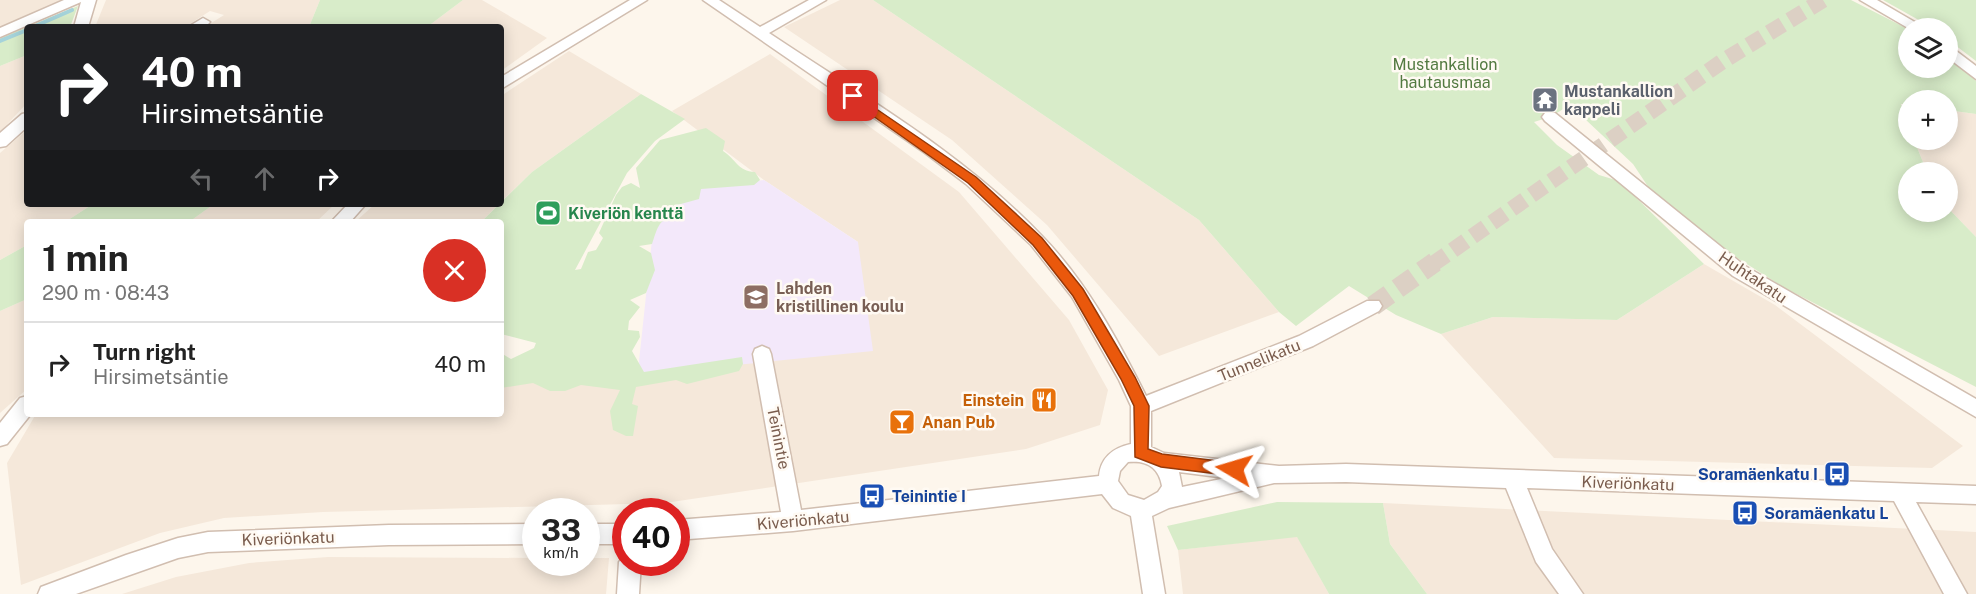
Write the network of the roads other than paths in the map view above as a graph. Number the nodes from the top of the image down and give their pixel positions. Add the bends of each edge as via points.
1 (76, 0) edge
2 (89, 0) edge
3 (640, 0) edge
4 (710, 0) edge
5 (819, 0) edge
6 (1867, 0) edge
7 (1900, 18) edge
8 (82, 24) edge
9 (0, 33) edge
10 (759, 33) junction
11 (1958, 58) edge
12 (1976, 74) edge
13 (504, 82) edge
14 (1550, 117) dead end
15 (24, 121) edge
16 (0, 142) edge
17 (355, 207) edge
18 (342, 219) edge
19 (1373, 306) tunnel mouth
20 (762, 354) dead end
21 (1141, 406) junction
22 (24, 408) edge
23 (1976, 409) edge
24 (0, 438) edge
25 (1141, 453) junction
26 (1161, 461) junction
27 (1279, 475) junction
28 (1513, 480) junction
29 (1107, 484) junction
30 (1900, 492) junction
31 (1976, 495) edge
32 (1165, 500) junction
33 (1140, 509) junction
34 (793, 522) junction
35 (690, 529) edge
36 (522, 534) edge
37 (629, 576) edge
38 (49, 594) edge
39 (628, 594) edge
40 (1154, 594) edge
41 (1572, 594) edge
42 (1956, 594) edge

1 - 9 street
2 - 8 street
3 - 13 street
4 - 10 street
5 - 10 street
6 - 7 street
10 - 21 street via 964,174 1037,242 1078,292
11 - 12 street
14 - 23 street, Huhtakatu via 1739,270
15 - 16 street
17 - 18 street
19 - 21 street, Tunnelikatu via 1306,341
20 - 34 street, Teinintie
21 - 25 street
22 - 24 street
25 - 26 street
25 - 29 street via 1122,455 1115,460
26 - 27 street, Kiveriönkatu
26 - 32 street via 1172,477
27 - 28 street, Kiveriönkatu via 1346,473
27 - 32 street, Kiveriönkatu
28 - 30 street, Kiveriönkatu
28 - 41 street via 1544,555
29 - 33 street via 1119,501
29 - 34 street, Kiveriönkatu
30 - 31 street, Kiveriönkatu
30 - 42 street
32 - 33 street via 1150,509
33 - 40 street
34 - 35 street, Kiveriönkatu
36 - 38 street, Kiveriönkatu via 208,542 168,551
37 - 39 street

